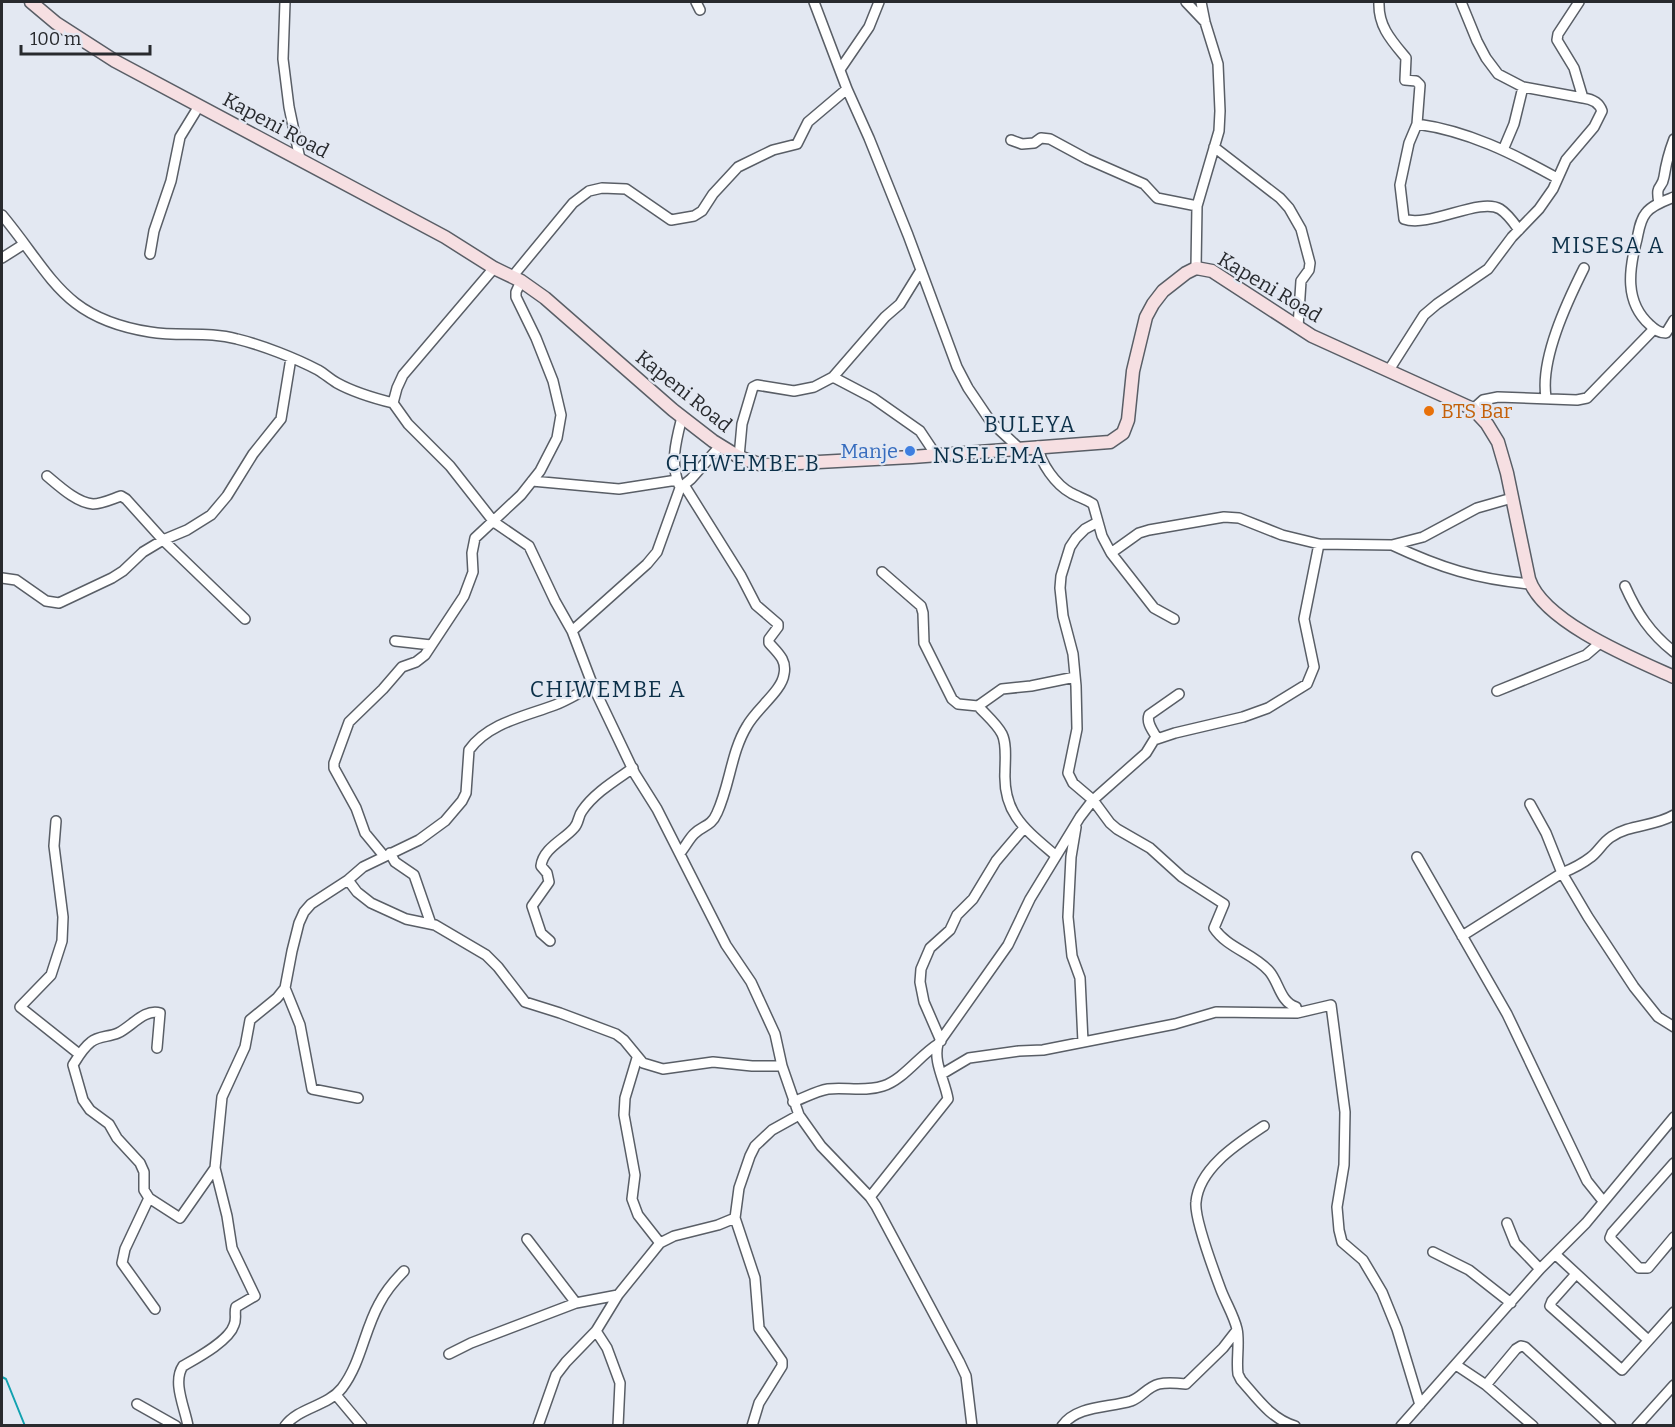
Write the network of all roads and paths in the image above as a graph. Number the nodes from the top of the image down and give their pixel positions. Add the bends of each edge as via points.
1 (32, 2) edge
2 (285, 2) edge
3 (814, 2) edge
4 (879, 2) edge
5 (1186, 2) edge
6 (1201, 2) edge
7 (1379, 2) edge
8 (1461, 2) edge
9 (1579, 2) edge
10 (1205, 22) junction
11 (841, 68) junction
12 (1523, 87) junction
13 (847, 89) junction
14 (1583, 98) junction
15 (199, 106) junction
16 (1417, 123) junction
17 (1674, 139) edge
18 (1011, 140) dead end
19 (1214, 147) junction
20 (1503, 150) junction
21 (300, 159) junction
22 (1557, 178) junction
23 (1674, 197) edge
24 (1659, 203) junction
25 (1197, 206) junction
26 (2, 214) edge
27 (1519, 230) junction
28 (24, 244) junction
29 (150, 254) dead end
30 (2, 258) edge
31 (494, 268) junction
32 (1196, 268) junction
33 (1584, 268) dead end
34 (921, 270) junction
35 (517, 279) junction
36 (1674, 320) edge
37 (1298, 327) junction
38 (1654, 328) junction
39 (291, 358) junction
40 (1389, 370) junction
41 (833, 377) junction
42 (1546, 397) junction
43 (393, 403) junction
44 (1473, 409) junction
45 (682, 417) junction
46 (720, 446) junction
47 (1038, 446) junction
48 (1020, 449) junction
49 (936, 455) junction
50 (739, 457) junction
51 (47, 476) dead end
52 (532, 481) junction
53 (680, 484) junction
54 (1512, 498) junction
55 (494, 522) junction
56 (1098, 522) junction
57 (164, 540) junction
58 (1319, 544) junction
59 (1392, 545) junction
60 (1112, 553) junction
61 (882, 572) dead end
62 (2, 578) edge
63 (1530, 584) junction
64 (1625, 586) dead end
65 (245, 619) dead end
66 (1174, 619) dead end
67 (572, 631) junction
68 (395, 641) dead end
69 (1600, 643) junction
70 (432, 645) junction
71 (1674, 652) edge
72 (1075, 677) junction
73 (1674, 677) edge
74 (593, 686) junction
75 (1497, 691) dead end
76 (1179, 694) dead end
77 (978, 706) junction
78 (1157, 738) junction
79 (633, 768) junction
80 (1093, 800) junction
81 (1530, 804) dead end
82 (1674, 815) edge
83 (1080, 817) junction
84 (56, 821) dead end
85 (1024, 828) junction
86 (680, 853) junction
87 (387, 855) junction
88 (1056, 855) junction
89 (1417, 857) dead end
90 (1562, 873) junction
91 (348, 880) junction
92 (431, 924) junction
93 (1462, 936) junction
94 (550, 941) dead end
95 (285, 988) junction
96 (1297, 1013) junction
97 (1674, 1027) edge
98 (940, 1042) junction
99 (1083, 1042) junction
100 (157, 1048) dead end
101 (79, 1054) junction
102 (637, 1058) junction
103 (782, 1066) junction
104 (942, 1074) junction
105 (358, 1098) dead end
106 (793, 1102) junction
107 (799, 1115) junction
108 (1673, 1118) edge
109 (1264, 1126) dead end
110 (1674, 1164) edge
111 (215, 1168) junction
112 (870, 1197) junction
113 (149, 1198) junction
114 (1603, 1201) junction
115 (735, 1218) junction
116 (1507, 1223) dead end
117 (1674, 1237) edge
118 (527, 1239) dead end
119 (660, 1243) junction
120 (1433, 1252) dead end
121 (1555, 1254) junction
122 (1540, 1269) junction
123 (404, 1271) dead end
124 (1575, 1274) junction
125 (618, 1296) junction
126 (576, 1303) junction
127 (1511, 1303) junction
128 (155, 1309) dead end
129 (1674, 1312) edge
130 (1237, 1330) junction
131 (596, 1331) junction
132 (1648, 1340) junction
133 (449, 1354) dead end
134 (1456, 1365) junction
135 (1486, 1385) junction
136 (1674, 1385) edge
137 (336, 1395) junction
138 (137, 1404) dead end
139 (1420, 1405) junction
140 (176, 1425) edge
141 (189, 1425) edge
142 (285, 1425) edge
143 (362, 1425) edge
144 (538, 1425) edge
145 (618, 1425) edge
146 (752, 1425) edge
147 (972, 1425) edge
148 (1062, 1425) edge
149 (1295, 1425) edge
150 (1401, 1425) edge
151 (1533, 1425) edge
152 (1611, 1425) edge
153 (1637, 1425) edge

1 - 15 main road, Kapeni Road via 78,39
2 - 21 street via 283,59
3 - 11 street
4 - 11 street via 869,27
5 - 10 street
6 - 10 street
7 - 16 street via 1384,31 1406,58 1405,80 1420,85
8 - 12 street via 1486,58 1498,74
9 - 14 street via 1557,40 1574,68
10 - 19 street via 1220,80 1219,131
11 - 13 street
12 - 14 street
12 - 20 street
13 - 34 street
13 - 35 street via 808,122 797,144 773,150 738,167 697,215 669,219 621,188 602,188 581,196 531,253
14 - 22 street via 1596,102 1602,114
15 - 21 main road, Kapeni Road
15 - 29 street via 180,137
16 - 20 street via 1445,128
16 - 27 street via 1400,185 1405,219 1428,220 1495,207
17 - 24 street via 1664,179 1657,189
18 - 25 street via 1022,144 1050,139 1144,184 1157,198
19 - 25 street
19 - 37 street via 1280,198 1298,223 1311,263 1300,281
20 - 22 street
21 - 31 main road, Kapeni Road via 445,237
22 - 27 street via 1548,197
23 - 24 street
24 - 38 street via 1641,221 1630,283 1642,319
25 - 32 street
26 - 28 street
27 - 40 street via 1488,270 1424,315
28 - 30 street
28 - 39 street via 54,286 80,308 117,325 150,332 237,339
31 - 35 main road, Kapeni Road
31 - 43 street via 403,375
32 - 37 main road, Kapeni Road via 1224,277
32 - 47 main road, Kapeni Road via 1163,291 1146,317 1123,433 1110,442
33 - 42 street via 1567,302 1552,348 1544,384
34 - 41 street via 900,304
34 - 48 street via 968,388 991,422
35 - 45 main road, Kapeni Road via 571,320
35 - 52 street via 516,297 553,381 561,416 553,446
36 - 38 street via 1666,333
37 - 40 main road, Kapeni Road
38 - 42 street via 1587,398
39 - 43 street via 360,394
39 - 57 street via 278,424 211,515
40 - 44 main road, Kapeni Road
41 - 49 street via 873,398 921,431
41 - 50 street via 794,392 753,387 742,424
42 - 44 street via 1489,398
43 - 55 street
44 - 54 main road, Kapeni Road via 1496,438
45 - 46 main road, Kapeni Road
45 - 53 street via 674,450 674,471
46 - 50 main road, Kapeni Road
46 - 53 street
47 - 48 main road, Kapeni Road
47 - 56 street via 1044,464 1061,484 1093,504
48 - 49 main road, Kapeni Road
49 - 50 main road, Kapeni Road via 781,465 762,465
51 - 57 street via 90,504 121,496
52 - 53 street via 620,489
52 - 55 street
53 - 67 street via 657,552
53 - 86 street via 756,605 778,624 769,643 782,657 785,669 780,687 759,708 740,738 717,815 710,825 695,833
54 - 59 street via 1477,508 1423,537
54 - 63 main road, Kapeni Road
55 - 67 street via 529,546
55 - 70 street via 475,538 473,572 467,590
56 - 60 street
56 - 72 street via 1085,529 1070,546 1061,576
57 - 62 street via 143,552 119,574 59,603 46,601 16,580
57 - 65 street
58 - 59 street
58 - 60 street via 1239,518 1224,517 1139,533
58 - 78 street via 1304,619 1314,666 1307,684 1274,705 1243,717
59 - 63 street via 1446,569
60 - 66 street via 1155,608
61 - 77 street via 921,606 924,642 952,699 958,704
63 - 69 main road, Kapeni Road via 1556,613
64 - 71 street via 1642,620
67 - 74 street
68 - 70 street
69 - 73 main road, Kapeni Road
69 - 75 street via 1578,658
70 - 87 street via 421,658 402,667 349,722 334,763 364,833
72 - 77 street via 1002,689
72 - 80 street via 1077,729 1068,773 1073,783
74 - 79 street
74 - 87 street via 486,733 469,750 468,785 458,806 432,831
76 - 78 street via 1149,715
77 - 85 street via 1003,736 1007,800
78 - 80 street via 1129,770
79 - 86 street
79 - 94 street via 582,810 575,827 554,844 542,861 549,882 532,906 542,933
80 - 83 street
80 - 96 street via 1117,830 1150,848 1182,877 1224,904 1214,928 1217,933 1266,968
81 - 90 street
82 - 90 street via 1610,837 1591,857
83 - 88 street
83 - 99 street via 1071,857 1068,917 1072,956 1080,978
84 - 101 street via 54,846 63,917 62,941 51,975 20,1007
85 - 88 street
85 - 98 street via 996,861 950,930 930,948 921,969 924,1002
86 - 103 street via 726,945 751,982 775,1034
87 - 91 street
87 - 92 street via 414,875
88 - 98 street via 1008,945
89 - 93 street
90 - 93 street
90 - 97 street via 1634,987 1658,1017
91 - 92 street via 371,903 406,919
91 - 95 street via 304,912
92 - 102 street via 492,959 525,1002 616,1035
93 - 114 street via 1508,1014 1587,1181
95 - 105 street via 300,1025 312,1089
95 - 111 street via 250,1020 245,1047 222,1100
96 - 99 street via 1216,1012
96 - 139 street via 1328,1005 1332,1008 1345,1112 1344,1165 1337,1207 1339,1230 1342,1242 1367,1266 1382,1292
98 - 104 street via 937,1054
98 - 106 street via 884,1086 828,1089
99 - 104 street via 969,1058
100 - 101 street via 160,1013 156,1011 116,1034 92,1040
101 - 113 street via 73,1065 83,1100 110,1124 140,1163
102 - 103 street via 663,1069 713,1062
102 - 119 street via 624,1115 635,1174 632,1199 638,1215
103 - 106 street
104 - 112 street via 946,1102
106 - 107 street
107 - 112 street via 821,1146
107 - 115 street via 772,1130 755,1146 739,1188
108 - 114 street
109 - 130 street via 1211,1169 1201,1182 1196,1204 1198,1220
110 - 117 street via 1610,1238 1644,1270
111 - 113 street via 180,1218
111 - 141 street via 232,1248 255,1296 236,1307 234,1326 227,1334 180,1370 178,1382
112 - 147 street via 966,1376
113 - 128 street via 122,1263
114 - 121 street
115 - 119 street
115 - 146 street via 755,1278 759,1328 782,1361
116 - 122 street via 1515,1243
118 - 126 street
119 - 125 street
120 - 127 street via 1469,1270
121 - 122 street
121 - 124 street
122 - 127 street
123 - 137 street via 378,1306 354,1370
124 - 132 street
124 - 132 street via 1552,1301 1553,1310 1622,1370
125 - 126 street
125 - 131 street
126 - 133 street
127 - 134 street
129 - 132 street
130 - 148 street via 1186,1384 1161,1383 1132,1401 1079,1413
130 - 149 street via 1236,1366 1241,1380 1279,1420
131 - 144 street via 556,1375
131 - 145 street via 620,1383
134 - 135 street
134 - 139 street
135 - 151 street
135 - 152 street via 1516,1348 1525,1347
136 - 153 street
137 - 142 street
137 - 143 street
138 - 140 street
139 - 150 street

